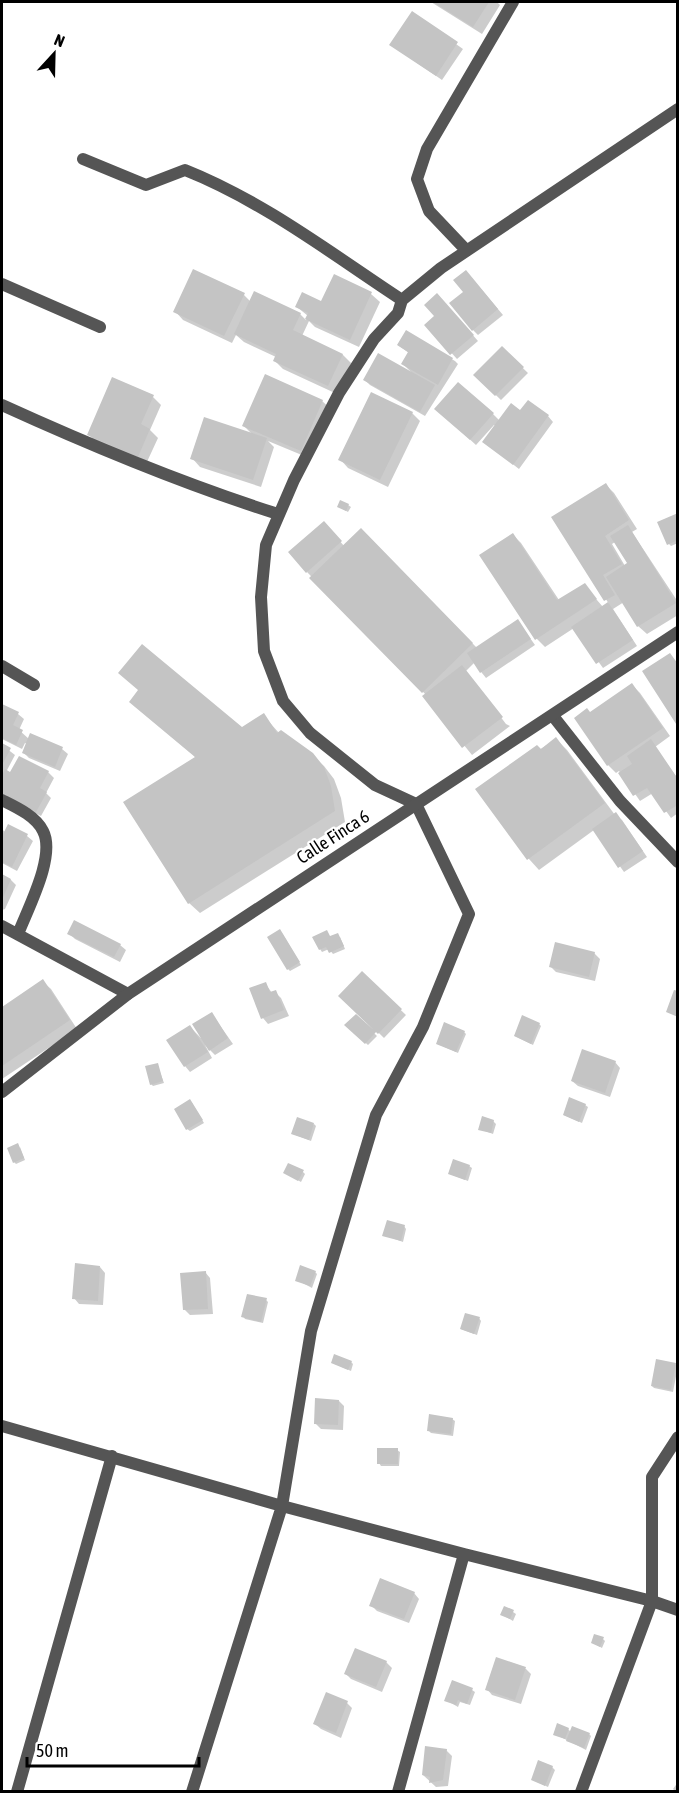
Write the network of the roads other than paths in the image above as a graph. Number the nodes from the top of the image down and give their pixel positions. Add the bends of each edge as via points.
1 (513, 2) edge
2 (678, 109) edge
3 (83, 159) dead end
4 (466, 250) junction
5 (2, 284) edge
6 (402, 300) junction
7 (100, 327) dead end
8 (2, 405) edge
9 (278, 514) junction
10 (678, 632) edge
11 (2, 666) edge
12 (34, 685) dead end
13 (553, 716) junction
14 (2, 800) edge
15 (416, 804) junction
16 (678, 862) edge
17 (2, 926) edge
18 (18, 934) junction
19 (128, 994) junction
20 (2, 1092) edge
21 (2, 1426) edge
22 (678, 1437) edge
23 (112, 1456) junction
24 (282, 1506) junction
25 (464, 1554) junction
26 (652, 1601) junction
27 (678, 1610) edge
28 (17, 1791) edge
29 (192, 1791) edge
30 (398, 1791) edge
31 (581, 1791) edge

1 - 4 street via 427,149 417,179 429,211
2 - 4 street
3 - 6 street via 146,185 185,170 216,182 251,200
4 - 6 street
5 - 7 street
6 - 9 street via 398,313 374,339 339,393
8 - 9 street via 91,445
9 - 15 street via 266,545 261,597 264,651 283,701 310,733 375,785
10 - 13 street, Calle Finca 6
11 - 12 street
13 - 15 street, Calle Finca 6
13 - 16 street via 620,801
14 - 18 street via 32,818 47,843 46,859
15 - 19 street, Calle Finca 6
15 - 24 street via 470,914 423,1027 376,1115 311,1331
17 - 18 street
18 - 19 street
19 - 20 street, Calle Finca 6
21 - 23 street
22 - 26 street via 652,1477
23 - 24 street
23 - 28 street
24 - 25 street
24 - 29 street
25 - 26 street
25 - 30 street
26 - 27 street
26 - 31 street

